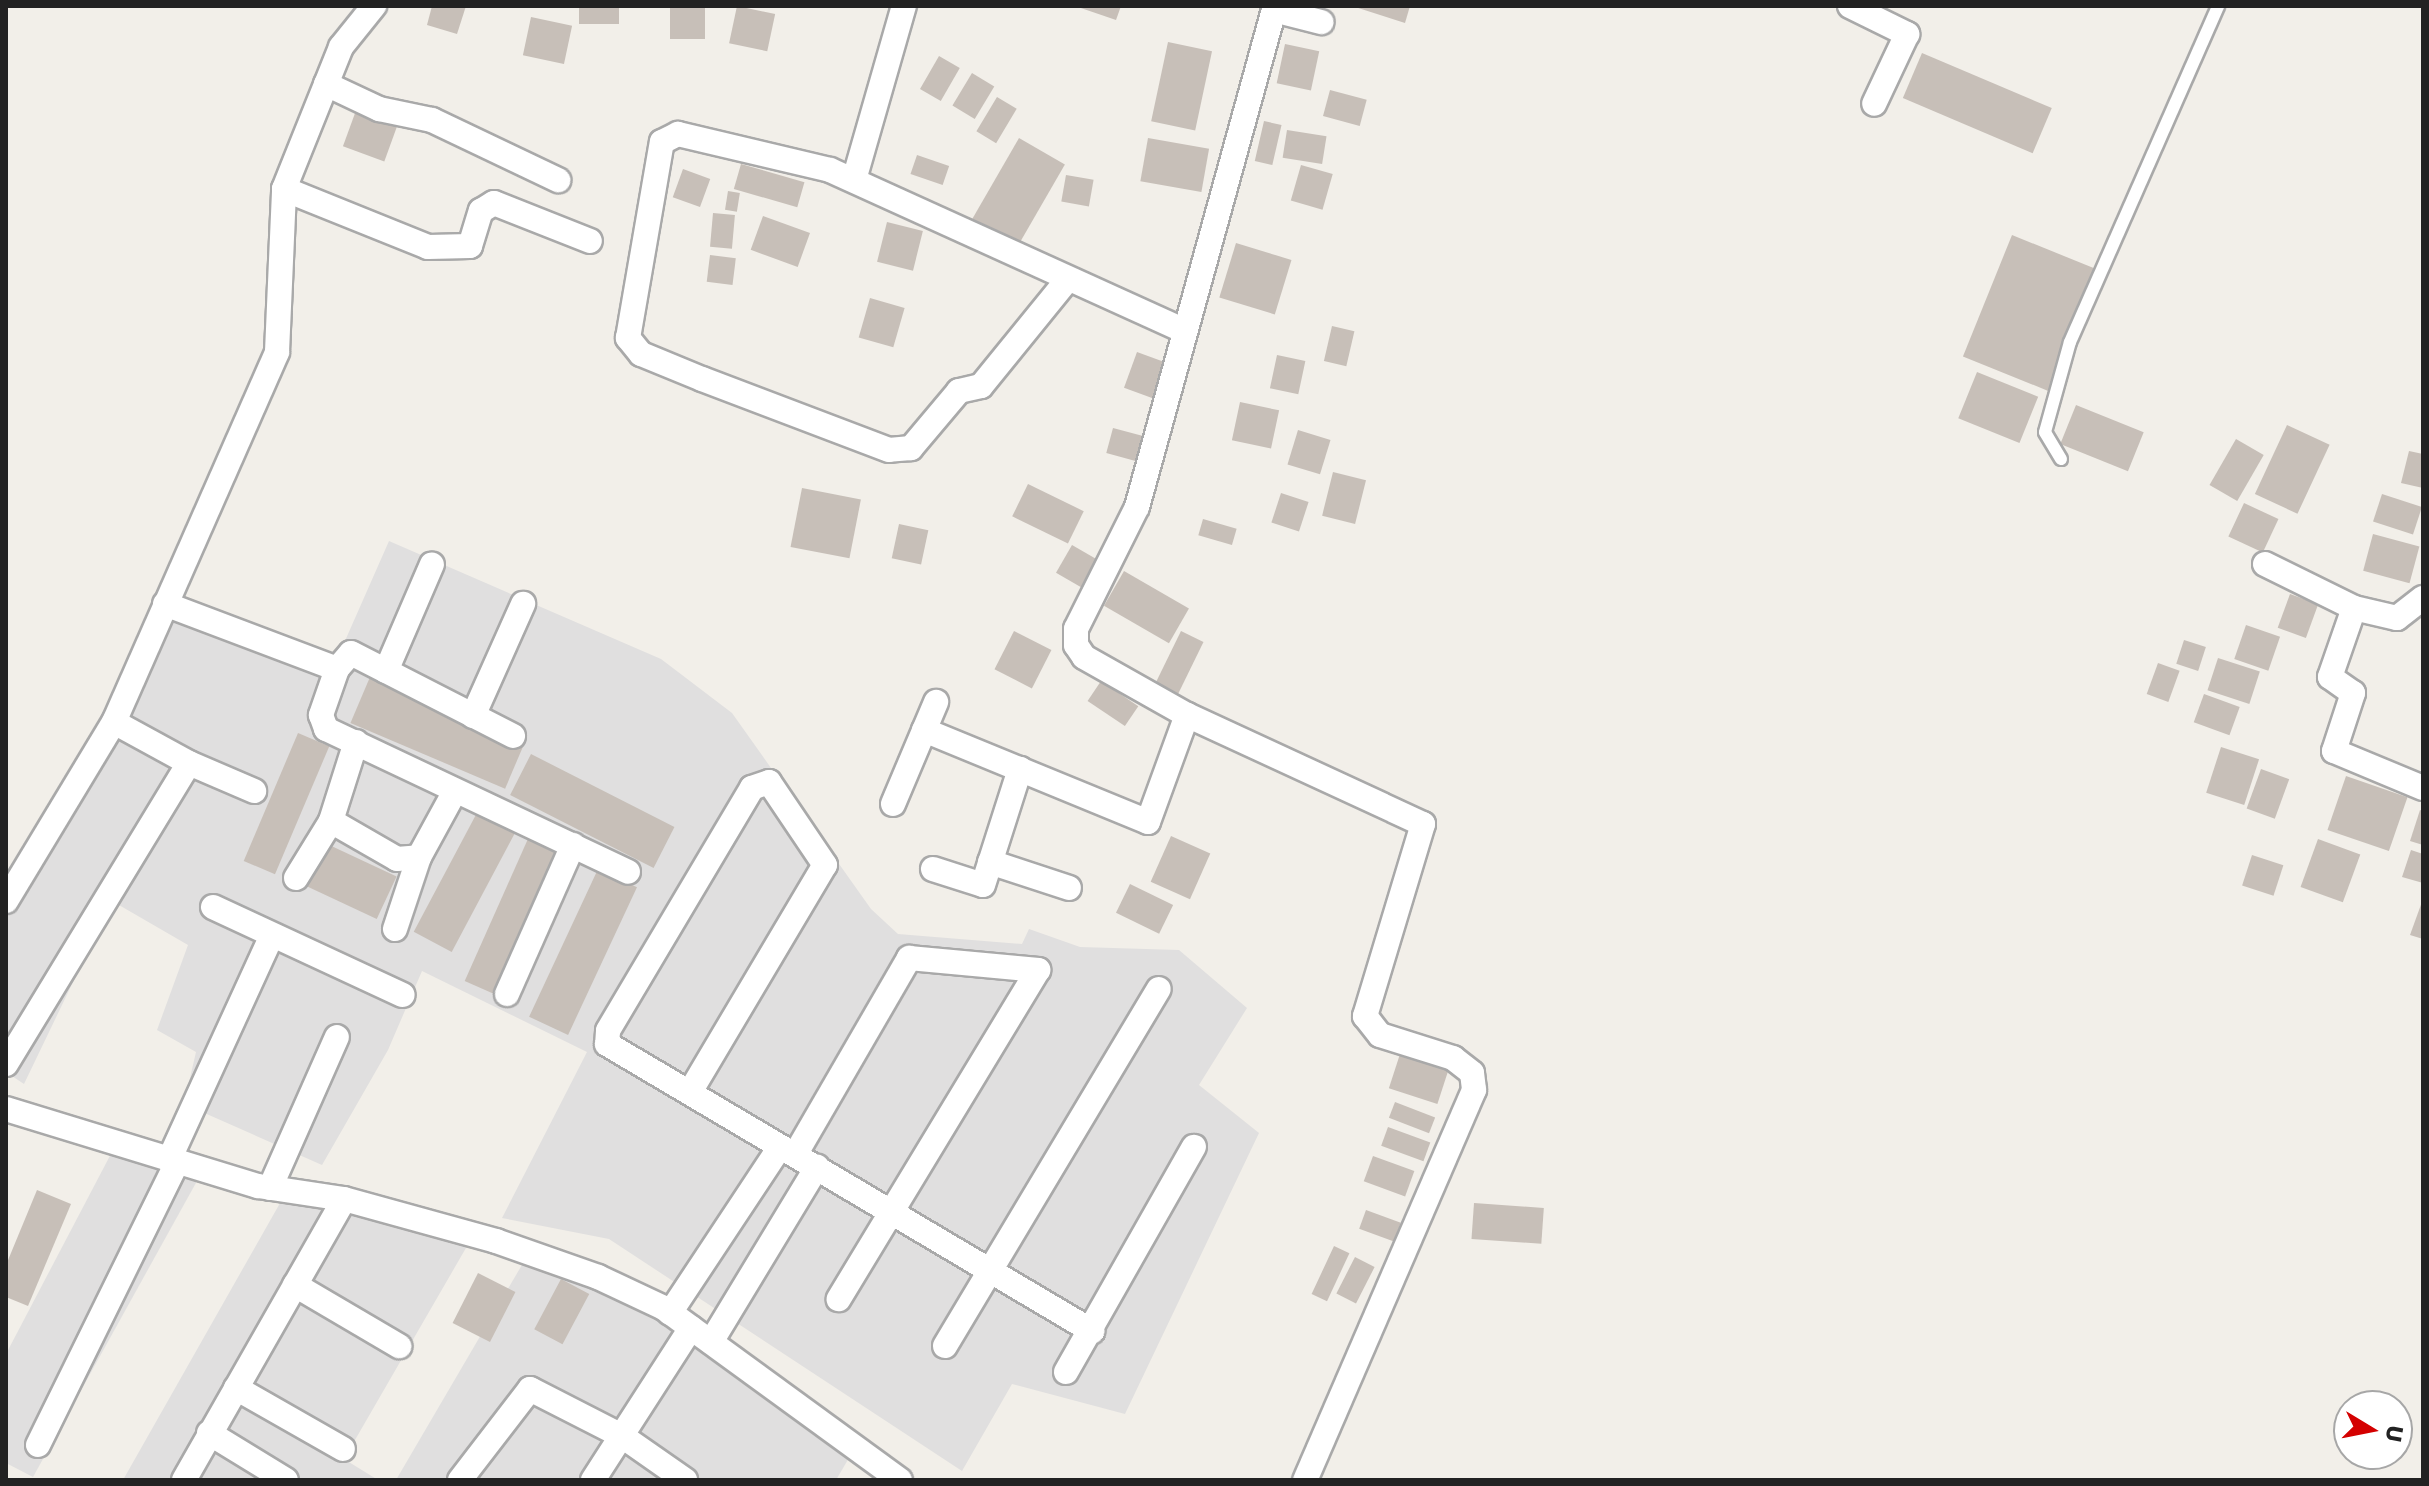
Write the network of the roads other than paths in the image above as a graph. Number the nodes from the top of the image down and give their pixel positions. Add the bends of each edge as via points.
1 (374, 6) edge
2 (904, 6) edge
3 (1850, 6) edge
4 (2218, 6) edge
5 (1275, 8) edge
6 (1321, 22) dead end
7 (326, 84) junction
8 (1874, 104) dead end
9 (558, 180) dead end
10 (854, 180) junction
11 (284, 189) junction
12 (590, 241) dead end
13 (1068, 279) junction
14 (1181, 329) junction
15 (2061, 459) dead end
16 (432, 564) dead end
17 (2265, 564) dead end
18 (2423, 598) edge
19 (165, 604) junction
20 (523, 604) dead end
21 (2354, 608) junction
22 (337, 669) junction
23 (386, 671) junction
24 (936, 702) dead end
25 (1187, 715) junction
26 (473, 716) junction
27 (114, 722) junction
28 (924, 730) junction
29 (513, 736) dead end
30 (356, 742) junction
31 (189, 763) junction
32 (1020, 769) junction
33 (2423, 788) edge
34 (254, 791) dead end
35 (455, 791) junction
36 (893, 804) dead end
37 (331, 821) junction
38 (573, 845) junction
39 (419, 857) junction
40 (990, 862) junction
41 (933, 869) dead end
42 (628, 872) dead end
43 (296, 878) dead end
44 (1069, 888) dead end
45 (6, 901) edge
46 (213, 907) dead end
47 (395, 929) dead end
48 (272, 935) junction
49 (1159, 989) dead end
50 (507, 994) dead end
51 (403, 995) dead end
52 (337, 1037) dead end
53 (6, 1064) edge
54 (690, 1092) junction
55 (6, 1109) edge
56 (1194, 1147) dead end
57 (787, 1151) junction
58 (173, 1162) junction
59 (817, 1167) junction
60 (270, 1188) junction
61 (344, 1199) junction
62 (892, 1212) junction
63 (991, 1271) junction
64 (295, 1285) junction
65 (839, 1299) dead end
66 (670, 1313) junction
67 (691, 1328) junction
68 (1092, 1331) junction
69 (711, 1342) junction
70 (399, 1346) dead end
71 (945, 1346) dead end
72 (1066, 1372) dead end
73 (236, 1388) junction
74 (209, 1433) junction
75 (622, 1436) junction
76 (38, 1445) dead end
77 (343, 1449) dead end
78 (184, 1480) edge
79 (286, 1480) edge
80 (460, 1480) edge
81 (593, 1480) edge
82 (685, 1480) edge
83 (900, 1480) edge
84 (1305, 1480) edge

1 - 7 street via 341,47
2 - 10 street
3 - 8 street via 1907,34
4 - 15 lane via 2070,342 2045,432
5 - 6 street
5 - 14 street
7 - 9 street via 404,117 432,120
7 - 11 street
10 - 13 street
10 - 13 street via 667,135 628,338 641,354 702,379 889,450 911,448 959,391 981,386
11 - 12 street via 428,247 470,246 481,211 494,203
11 - 19 street via 277,352
13 - 14 street
14 - 25 street via 1137,507 1076,629 1076,645 1084,657
16 - 23 street
17 - 21 street
18 - 21 street via 2397,618
19 - 22 street
19 - 27 street
20 - 26 street
21 - 33 street via 2330,677 2353,693 2334,751
22 - 23 street via 351,653
22 - 30 street via 320,723
23 - 26 street
24 - 28 street
25 - 32 street via 1148,822
25 - 84 street via 1423,824 1365,1016 1380,1035 1453,1058 1472,1073 1474,1090 1459,1132
26 - 29 street
27 - 31 street
27 - 45 street
28 - 32 street
28 - 36 street
30 - 35 street
30 - 37 street
31 - 34 street
31 - 53 street
32 - 40 street
35 - 38 street
35 - 39 street
37 - 39 street via 397,859
37 - 43 street
38 - 42 street
38 - 50 street
39 - 47 street
40 - 41 street via 983,885
40 - 44 street
46 - 48 street
48 - 51 street
48 - 58 street
49 - 63 street
52 - 60 street
54 - 54 street via 614,1053 608,1031 752,788 769,782 825,865
54 - 57 street
55 - 58 street
56 - 68 street
57 - 59 street
57 - 62 street via 909,958 1032,965 1038,979
57 - 66 street
58 - 60 street
58 - 76 street
59 - 62 street
59 - 69 street
60 - 61 street
61 - 64 street
61 - 66 street via 496,1241
62 - 63 street
62 - 65 street
63 - 68 street
63 - 71 street
64 - 70 street
64 - 73 street
66 - 67 street
67 - 69 street
67 - 75 street
68 - 72 street
69 - 83 street
73 - 74 street
73 - 77 street
74 - 78 street
74 - 79 street
75 - 80 street via 530,1389
75 - 81 street
75 - 82 street

